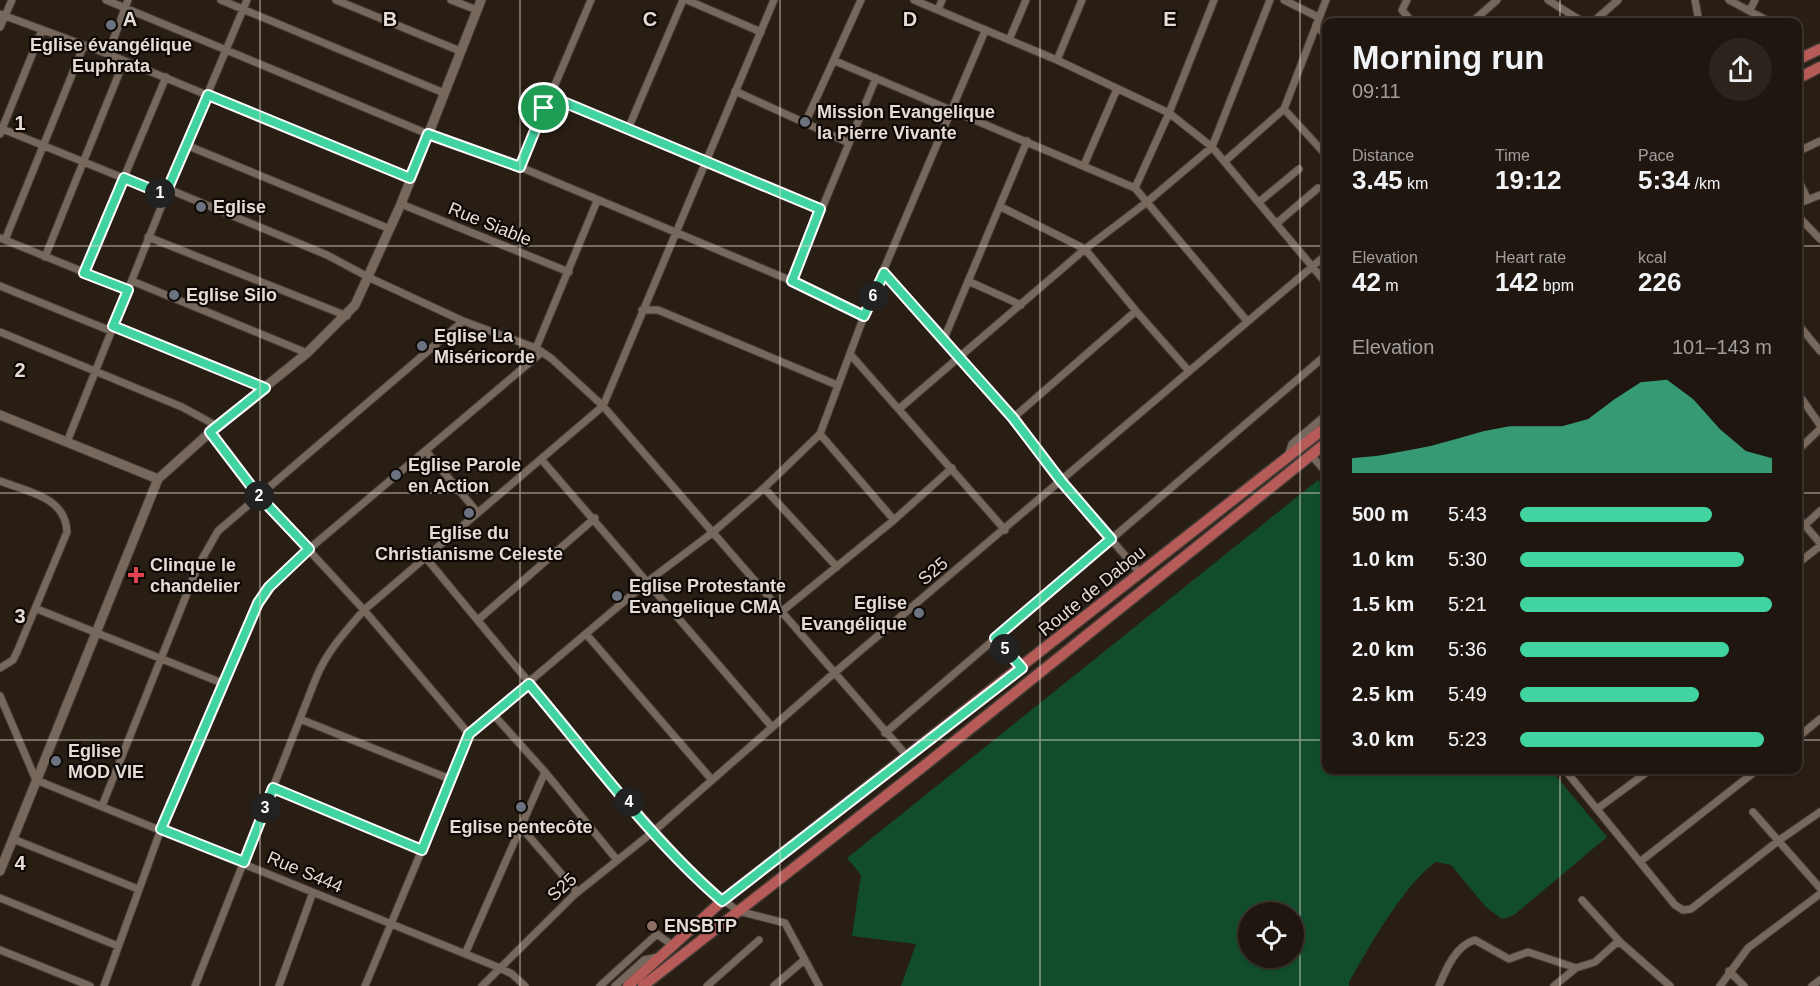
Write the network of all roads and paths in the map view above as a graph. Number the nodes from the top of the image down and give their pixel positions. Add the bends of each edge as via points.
1 (12, 0) edge
2 (106, 0) edge
3 (220, 0) edge
4 (247, 0) edge
5 (336, 0) edge
6 (451, 0) edge
7 (481, 0) edge
8 (591, 0) edge
9 (685, 0) edge
10 (774, 0) edge
11 (861, 0) edge
12 (914, 0) edge
13 (942, 0) edge
14 (1026, 0) edge
15 (1082, 0) edge
16 (1214, 0) edge
17 (1270, 0) edge
18 (1284, 0) edge
19 (1326, 0) edge
20 (1407, 0) edge
21 (1497, 0) edge
22 (1548, 0) edge
23 (1618, 0) edge
24 (1695, 0) edge
25 (1729, 0) edge
26 (1755, 0) edge
27 (127, 4) edge
28 (243, 9) junction
29 (477, 10) junction
30 (938, 10) junction
31 (1750, 10) junction
32 (2, 15) edge
33 (1409, 18) edge
34 (1477, 18) edge
35 (1576, 18) edge
36 (1598, 18) edge
37 (1698, 18) edge
38 (1763, 18) edge
39 (1317, 21) junction
40 (0, 27) edge
41 (1322, 29) edge
42 (42, 30) junction
43 (985, 30) junction
44 (761, 32) junction
45 (1009, 40) junction
46 (84, 45) junction
47 (227, 49) junction
48 (1820, 49) edge
49 (460, 51) junction
50 (108, 54) junction
51 (1802, 58) edge
52 (1057, 60) junction
53 (124, 61) junction
54 (835, 61) junction
55 (1820, 68) edge
56 (1802, 76) edge
57 (166, 77) junction
58 (876, 78) junction
59 (1117, 89) junction
60 (735, 91) junction
61 (444, 93) junction
62 (208, 95) junction
63 (549, 96) junction
64 (1284, 109) junction
65 (950, 110) junction
66 (1169, 113) junction
67 (806, 121) junction
68 (628, 129) junction
69 (1, 131) edge
70 (428, 134) junction
71 (1027, 141) junction
72 (1820, 141) edge
73 (849, 143) junction
74 (45, 145) junction
75 (186, 145) junction
76 (1212, 147) junction
77 (1802, 150) edge
78 (1322, 152) edge
79 (1225, 161) junction
80 (85, 162) junction
81 (705, 162) junction
82 (1084, 165) junction
83 (520, 167) junction
84 (1299, 169) dead end
85 (124, 178) junction
86 (410, 178) junction
87 (1802, 187) edge
88 (1136, 188) junction
89 (1318, 188) dead end
90 (167, 192) junction
91 (1820, 195) edge
92 (1808, 200) junction
93 (597, 201) junction
94 (1147, 202) junction
95 (1260, 202) junction
96 (1802, 202) edge
97 (401, 204) junction
98 (1001, 207) junction
99 (820, 209) junction
100 (1802, 220) edge
101 (1277, 223) junction
102 (390, 229) junction
103 (674, 233) junction
104 (148, 237) junction
105 (2, 239) edge
106 (1820, 239) edge
107 (1085, 249) junction
108 (45, 256) junction
109 (1322, 258) edge
110 (1313, 266) junction
111 (569, 272) junction
112 (84, 273) junction
113 (884, 273) junction
114 (370, 278) junction
115 (1322, 278) edge
116 (132, 281) junction
117 (792, 281) junction
118 (969, 281) junction
119 (0, 286) edge
120 (128, 290) junction
121 (1022, 304) junction
122 (642, 310) junction
123 (1136, 311) junction
124 (347, 316) junction
125 (864, 316) junction
126 (463, 321) junction
127 (1247, 321) junction
128 (112, 328) junction
129 (1802, 328) edge
130 (0, 332) edge
131 (943, 341) junction
132 (539, 350) junction
133 (1820, 351) edge
134 (307, 353) junction
135 (850, 354) junction
136 (960, 358) junction
137 (1322, 358) edge
138 (1188, 370) junction
139 (94, 371) junction
140 (837, 385) junction
141 (265, 388) junction
142 (1802, 400) edge
143 (603, 406) junction
144 (900, 408) junction
145 (0, 415) edge
146 (1013, 418) junction
147 (1322, 418) edge
148 (1820, 427) edge
149 (213, 429) junction
150 (1322, 429) edge
151 (820, 434) junction
152 (67, 442) junction
153 (1322, 446) edge
154 (1802, 446) edge
155 (426, 451) junction
156 (1311, 455) junction
157 (1287, 458) junction
158 (541, 459) junction
159 (1322, 467) edge
160 (952, 468) junction
161 (158, 479) junction
162 (0, 481) edge
163 (1061, 481) junction
164 (764, 488) junction
165 (258, 495) junction
166 (1820, 511) edge
167 (478, 513) junction
168 (594, 518) junction
169 (894, 520) junction
170 (1802, 521) edge
171 (1806, 525) junction
172 (1005, 530) junction
173 (712, 533) junction
174 (1111, 539) junction
175 (1820, 544) edge
176 (309, 549) junction
177 (426, 558) junction
178 (1802, 560) edge
179 (837, 567) junction
180 (1140, 573) junction
181 (647, 582) junction
182 (37, 609) junction
183 (364, 610) junction
184 (781, 612) junction
185 (479, 619) junction
186 (95, 633) junction
187 (587, 635) junction
188 (995, 638) junction
189 (162, 659) junction
190 (0, 668) edge
191 (1022, 668) junction
192 (833, 674) junction
193 (222, 682) junction
194 (529, 684) junction
195 (0, 696) edge
196 (492, 713) junction
197 (300, 718) junction
198 (1820, 719) edge
199 (772, 727) junction
200 (885, 733) junction
201 (469, 734) junction
202 (1802, 734) edge
203 (907, 756) junction
204 (545, 772) junction
205 (1568, 774) edge
206 (1645, 774) edge
207 (1752, 774) edge
208 (450, 779) junction
209 (36, 780) junction
210 (712, 780) junction
211 (273, 788) junction
212 (102, 806) junction
213 (1597, 809) junction
214 (1753, 812) dead end
215 (1820, 812) edge
216 (520, 826) junction
217 (161, 829) junction
218 (654, 831) junction
219 (13, 839) junction
220 (1778, 841) junction
221 (422, 850) junction
222 (617, 860) junction
223 (1641, 861) junction
224 (244, 862) junction
225 (0, 871) edge
226 (1820, 888) edge
227 (138, 889) junction
228 (313, 892) junction
229 (577, 892) junction
230 (1820, 894) edge
231 (0, 898) edge
232 (1582, 900) dead end
233 (722, 901) junction
234 (738, 911) junction
235 (391, 926) junction
236 (759, 940) dead end
237 (1621, 943) junction
238 (672, 945) junction
239 (118, 946) junction
240 (0, 950) edge
241 (465, 954) junction
242 (658, 957) junction
243 (803, 961) junction
244 (623, 964) junction
245 (500, 968) junction
246 (664, 968) junction
247 (1576, 968) junction
248 (629, 971) junction
249 (1729, 971) junction
250 (1820, 980) edge
251 (1723, 984) edge
252 (90, 986) edge
253 (104, 986) edge
254 (195, 986) edge
255 (279, 986) edge
256 (365, 986) edge
257 (482, 986) edge
258 (525, 986) edge
259 (600, 986) edge
260 (615, 986) edge
261 (628, 986) edge
262 (642, 986) edge
263 (656, 986) edge
264 (708, 986) edge
265 (774, 986) edge
266 (819, 986) edge
267 (1439, 986) edge
268 (1554, 986) edge
269 (1670, 986) edge
270 (1744, 986) edge
271 (1812, 986) edge

1 - 32 street
2 - 27 street
3 - 28 street
4 - 28 street
5 - 49 street
6 - 29 street
7 - 29 street
8 - 63 street
9 - 44 street
9 - 68 street
10 - 44 street
11 - 54 street
12 - 30 street
13 - 30 street
14 - 45 street
15 - 52 street
16 - 66 street
17 - 76 street
18 - 39 street
19 - 39 street
20 - 33 street via 1402,10
21 - 34 street
22 - 35 street
23 - 36 street
24 - 37 street
25 - 31 street
26 - 31 street
27 - 47 street
27 - 50 street
28 - 47 street
28 - 61 street
29 - 49 street
30 - 43 street
31 - 38 street
32 - 40 street
32 - 42 street
39 - 41 street
39 - 64 street
42 - 46 street
42 - 69 street
43 - 45 street
43 - 65 street
44 - 60 street
45 - 52 street
46 - 50 street
46 - 74 street
47 - 62 street
47 - 70 street
48 - 51 main road
49 - 61 street
50 - 53 street
52 - 59 street
53 - 57 street
53 - 80 street
54 - 58 street
54 - 67 street
55 - 56 main road
57 - 62 street
57 - 85 street
58 - 65 street
58 - 73 street
59 - 66 street
59 - 82 street
60 - 67 street
60 - 81 street
61 - 70 street
62 - 75 street
62 - 86 street
63 - 68 street
63 - 83 street
64 - 78 street
64 - 79 street
65 - 71 street
65 - 113 street
66 - 76 street
66 - 88 street
67 - 73 street
68 - 81 street
69 - 74 street
70 - 83 street
70 - 86 street
71 - 82 street
71 - 98 street
72 - 77 street
73 - 99 street
74 - 80 street
74 - 105 street
75 - 90 street
75 - 102 street
76 - 79 street
76 - 94 street
79 - 95 street
80 - 85 street
80 - 108 street
81 - 99 street
81 - 103 street
82 - 88 street
83 - 93 street
84 - 95 street
85 - 90 street
85 - 112 street
86 - 97 street
87 - 92 street
88 - 94 street
89 - 101 street
90 - 104 street
90 - 114 street via 327,255
91 - 92 street
92 - 96 street
93 - 103 street
93 - 111 street
94 - 107 street
94 - 127 street
95 - 101 street
97 - 102 street
97 - 111 street, Rue Siable
98 - 107 street
98 - 118 street
99 - 117 street
100 - 106 street
101 - 110 street
102 - 114 street
103 - 117 street
103 - 122 street
104 - 116 street
104 - 124 street
105 - 108 street
107 - 121 street
107 - 123 street
108 - 112 street
109 - 110 street, S25
110 - 115 street
110 - 127 street, S25
111 - 132 street
112 - 120 street
113 - 125 street
113 - 131 street
114 - 124 street
114 - 126 street
116 - 120 street
116 - 134 street
117 - 125 street
118 - 121 street
118 - 131 street
119 - 128 street
120 - 128 street
121 - 136 street
122 - 140 street via 658,310
122 - 143 street
123 - 138 street
123 - 146 street
124 - 134 street
125 - 135 street
126 - 132 street
126 - 165 street
127 - 138 street, S25
128 - 139 street
128 - 141 street
129 - 133 street
130 - 139 street
131 - 136 street
132 - 143 street
132 - 155 street
134 - 141 street
135 - 140 street
135 - 144 street
136 - 144 street
136 - 146 street
137 - 174 street
138 - 163 street, S25
139 - 149 street via 182,407
139 - 152 street
140 - 151 street
141 - 149 street
142 - 148 street
143 - 158 street
143 - 173 street
144 - 160 street
145 - 152 street
146 - 163 street
147 - 157 street via 1292,444
148 - 154 street
149 - 161 street
149 - 165 street
150 - 157 main road, Route de Dabou
151 - 164 street
151 - 169 street
152 - 161 street
153 - 156 main road
155 - 167 street
155 - 176 street
156 - 159 street
156 - 234 main road
157 - 180 main road, Route de Dabou
158 - 167 street
158 - 168 street
160 - 169 street
160 - 172 street
161 - 186 street
162 - 182 street via 50,501 66,518 67,532
163 - 172 street, S25
163 - 174 street
164 - 173 street
164 - 179 street
165 - 176 street
165 - 189 street via 211,541
166 - 171 street
167 - 177 street
168 - 181 street
168 - 185 street
169 - 179 street
170 - 171 street
171 - 175 street
172 - 192 street, S25
173 - 181 street
173 - 184 street
174 - 180 street
174 - 188 street
175 - 178 street
176 - 183 street
176 - 193 street via 264,595
177 - 183 street
177 - 185 street
179 - 184 street
180 - 191 main road, Route de Dabou
181 - 187 street
181 - 199 street
182 - 186 street
182 - 190 street via 13,660
183 - 197 street via 324,658
183 - 201 street
184 - 192 street
185 - 194 street
186 - 189 street
186 - 209 street
187 - 194 street
187 - 210 street
188 - 191 street
188 - 200 street
189 - 193 street
189 - 212 street
191 - 203 main road, Route de Dabou
192 - 199 street, S25
192 - 200 street
193 - 217 street
194 - 196 street
194 - 218 street
195 - 209 street
196 - 201 street
196 - 204 street
197 - 208 street
197 - 211 street
198 - 202 street
199 - 210 street, S25
200 - 203 street
201 - 208 street
203 - 233 main road, Route de Dabou
204 - 216 street
204 - 222 street
205 - 213 street
206 - 213 street
207 - 223 street
208 - 221 street
209 - 212 street, Rue S444
209 - 219 street
210 - 218 street, S25
211 - 221 street
211 - 224 street
212 - 217 street, Rue S444
213 - 223 street
214 - 220 street
215 - 220 street
216 - 229 street
216 - 241 street
217 - 224 street, Rue S444
217 - 227 street
218 - 222 street, S25
218 - 233 street
219 - 225 street
219 - 227 street
220 - 223 street via 1691,909 1675,905
220 - 226 street
221 - 235 street
222 - 229 street, S25
224 - 228 street, Rue S444
224 - 254 street
227 - 239 street
228 - 235 street, Rue S444
228 - 255 street
229 - 245 street, S25
230 - 249 street via 1748,948
231 - 239 street
232 - 237 street
233 - 234 street
233 - 238 main road, Route de Dabou
234 - 243 street via 785,923
234 - 246 main road
235 - 241 street, Rue S444
235 - 256 street
236 - 264 street
237 - 247 street via 1595,962
237 - 269 street
238 - 242 main road, Route de Dabou
238 - 244 street via 657,934
239 - 253 street
240 - 252 street
241 - 245 street, Rue S444
242 - 248 street via 644,960
242 - 261 main road, Route de Dabou
243 - 265 street
243 - 266 street
244 - 248 street
244 - 259 street
245 - 257 street, S25
245 - 258 street, Rue S444
246 - 262 main road
246 - 263 street
247 - 267 street via 1528,952 1509,959 1475,940 1465,943
247 - 268 street
248 - 260 street
249 - 251 street
249 - 270 street
250 - 271 street

